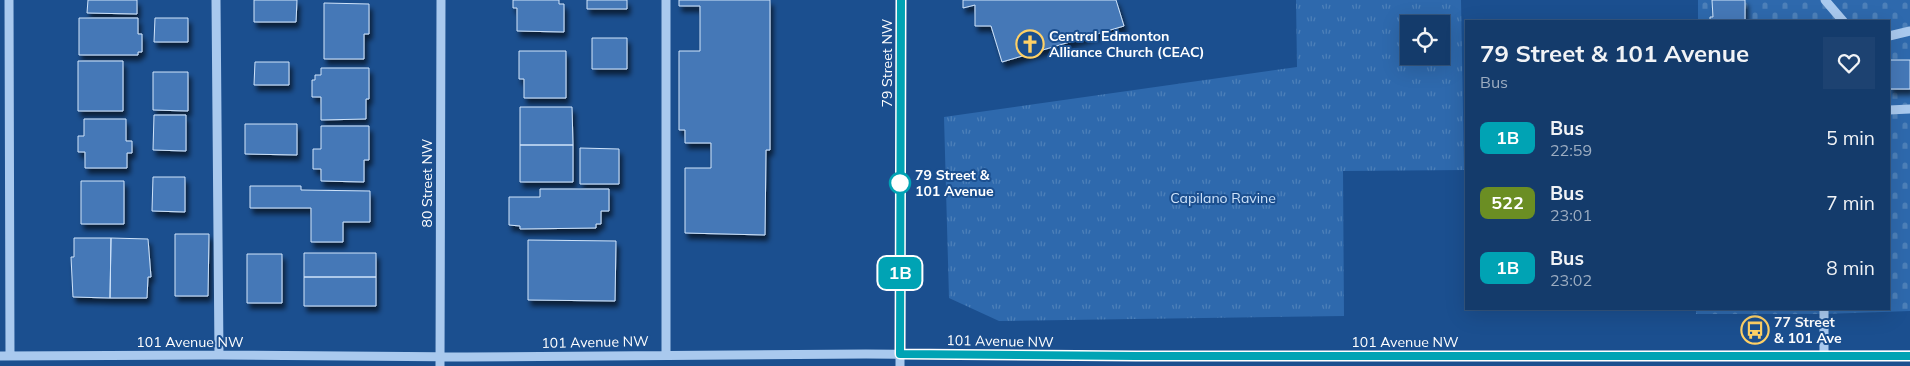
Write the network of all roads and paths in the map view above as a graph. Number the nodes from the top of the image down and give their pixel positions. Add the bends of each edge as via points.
1 (10, 0) edge
2 (216, 0) edge
3 (441, 0) edge
4 (666, 0) edge
5 (901, 0) edge
6 (1825, 0) edge
7 (1842, 20) edge
8 (1910, 31) edge
9 (1890, 36) edge
10 (1910, 109) edge
11 (1890, 110) edge
12 (1824, 310) edge
13 (900, 354) junction
14 (219, 355) junction
15 (666, 355) junction
16 (0, 356) edge
17 (10, 356) junction
18 (1136, 356) junction
19 (1344, 356) junction
20 (1824, 356) junction
21 (1910, 356) edge
22 (440, 361) edge
23 (1786, 361) edge
24 (900, 366) edge
25 (1136, 366) edge
26 (1344, 366) edge

1 - 17 street
2 - 14 street
3 - 22 street, 80 Street NW
4 - 15 street
5 - 13 street, 79 Street NW
6 - 7 street
8 - 9 street
10 - 11 street
12 - 20 street
13 - 15 street, 101 Avenue NW
13 - 18 street, 101 Avenue NW
13 - 24 street, 79 Street NW
14 - 17 street, 101 Avenue NW
14 - 22 street, 101 Avenue NW
15 - 22 street, 101 Avenue NW
16 - 17 street, 101 Avenue NW
18 - 19 street, 101 Avenue NW
18 - 25 street
19 - 23 street, 101 Avenue NW
19 - 26 street
20 - 21 street, 101 Avenue NW
20 - 23 street, 101 Avenue NW

